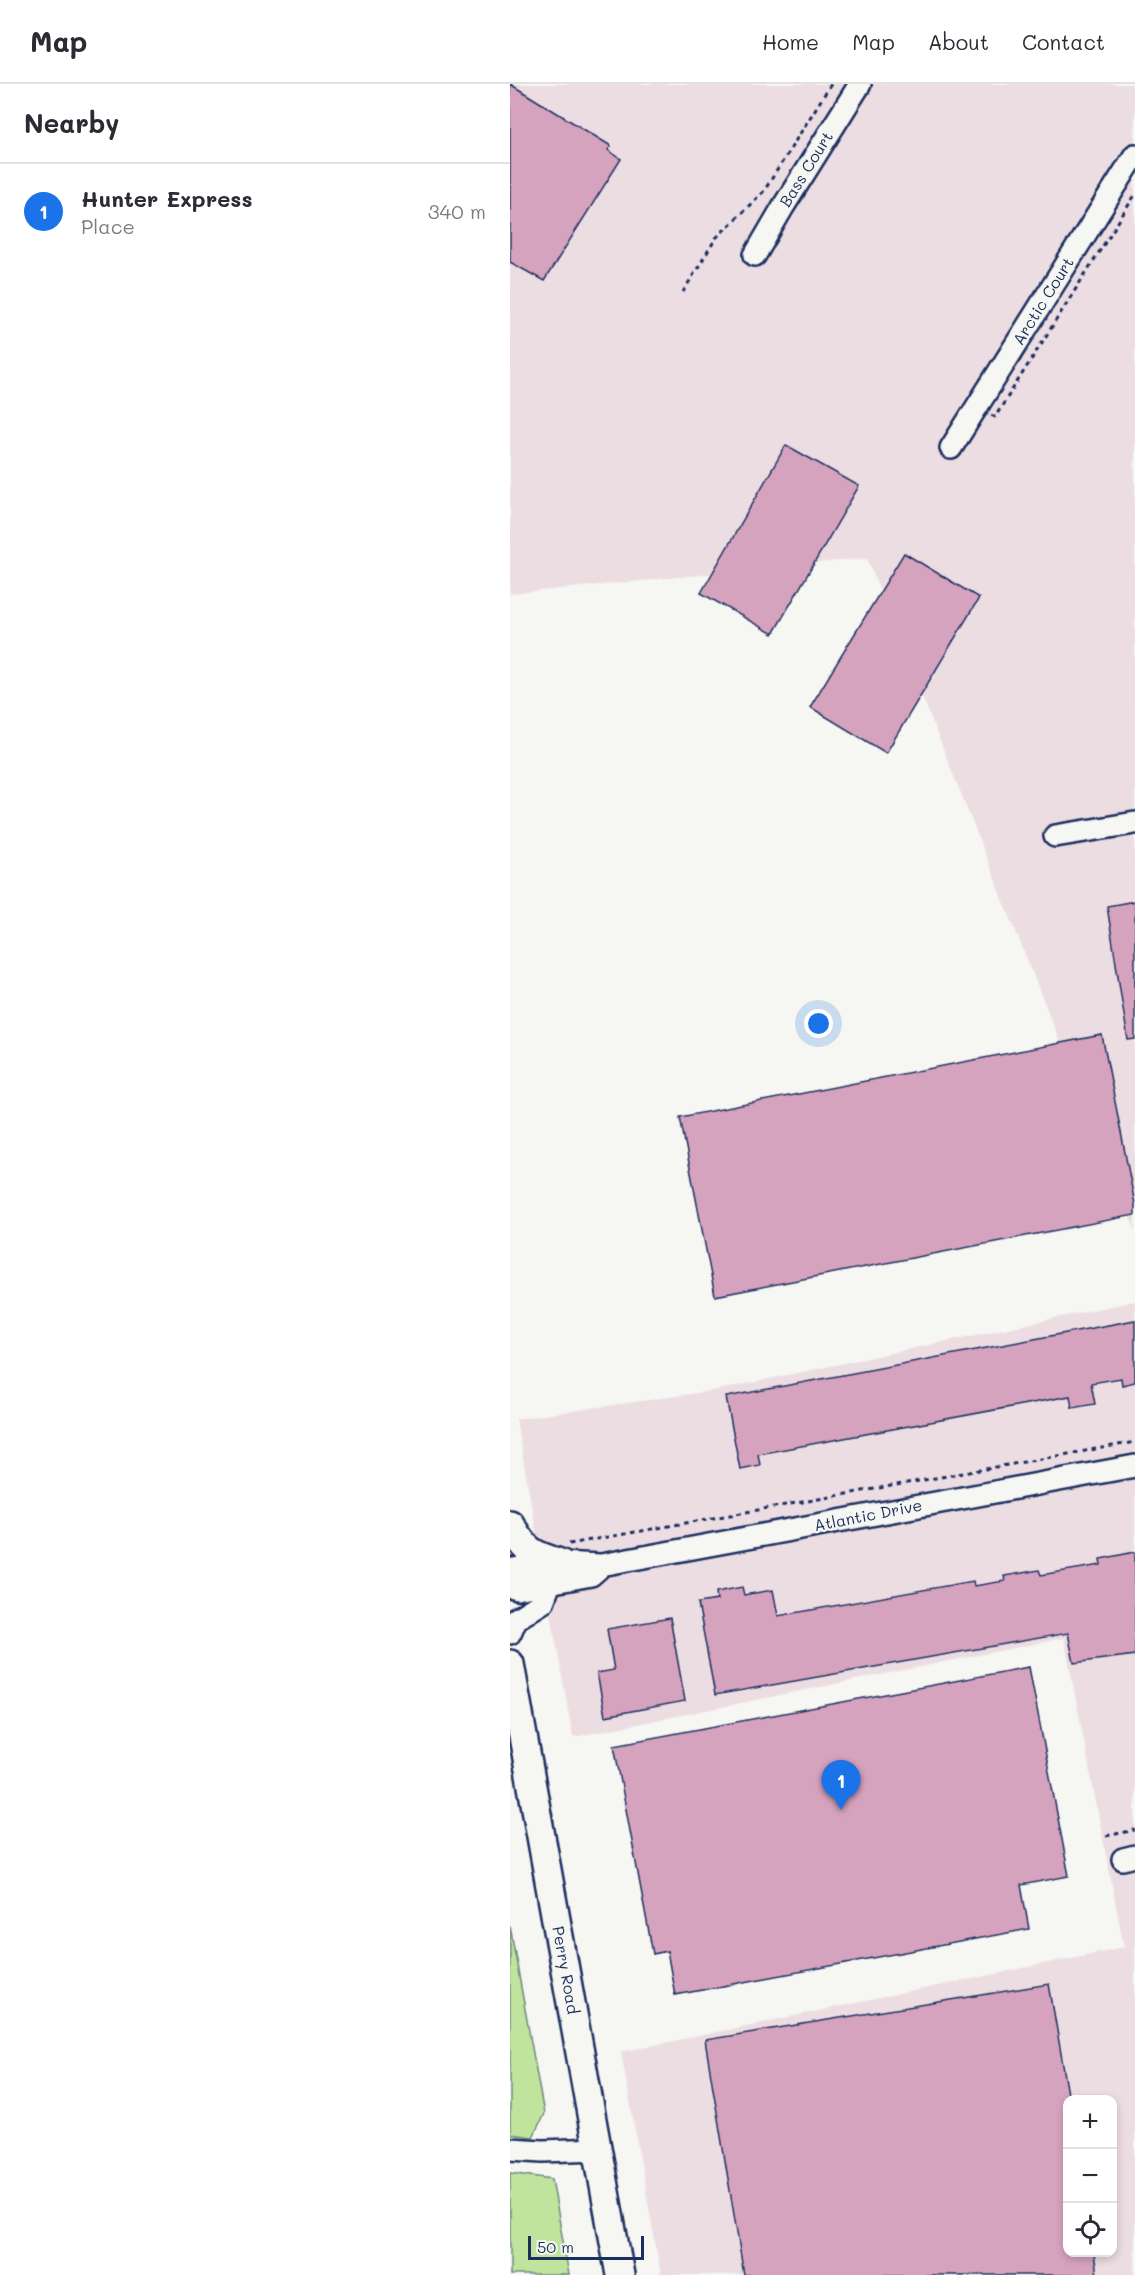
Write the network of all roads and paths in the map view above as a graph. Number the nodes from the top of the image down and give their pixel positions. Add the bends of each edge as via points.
1 (831, 84) edge
2 (860, 84) edge
3 (1135, 155) edge
4 (1135, 195) edge
5 (755, 255) dead end
6 (683, 292) dead end
7 (977, 406) junction
8 (951, 448) dead end
9 (1135, 822) edge
10 (1055, 836) dead end
11 (1135, 1442) edge
12 (1135, 1466) edge
13 (510, 1524) edge
14 (558, 1564) junction
15 (510, 1572) edge
16 (510, 1587) edge
17 (510, 1633) edge
18 (510, 1664) edge
19 (1135, 1830) edge
20 (1106, 1836) dead end
21 (510, 2149) edge
22 (599, 2149) junction
23 (620, 2275) edge

1 - 6 path via 764,191 716,238
2 - 5 street, Bass Court
3 - 7 street, Arctic Court
4 - 7 path via 995,417
7 - 8 street, Arctic Court
9 - 10 street
11 - 14 path
12 - 14 street, Atlantic Drive via 601,1565
13 - 14 main road via 534,1555
14 - 15 street, Atlantic Drive
14 - 16 street, Atlantic Drive via 517,1589
14 - 17 street via 543,1602 516,1619
18 - 22 main road, Perry Road
19 - 20 path
21 - 22 street
22 - 23 main road, Perry Road

